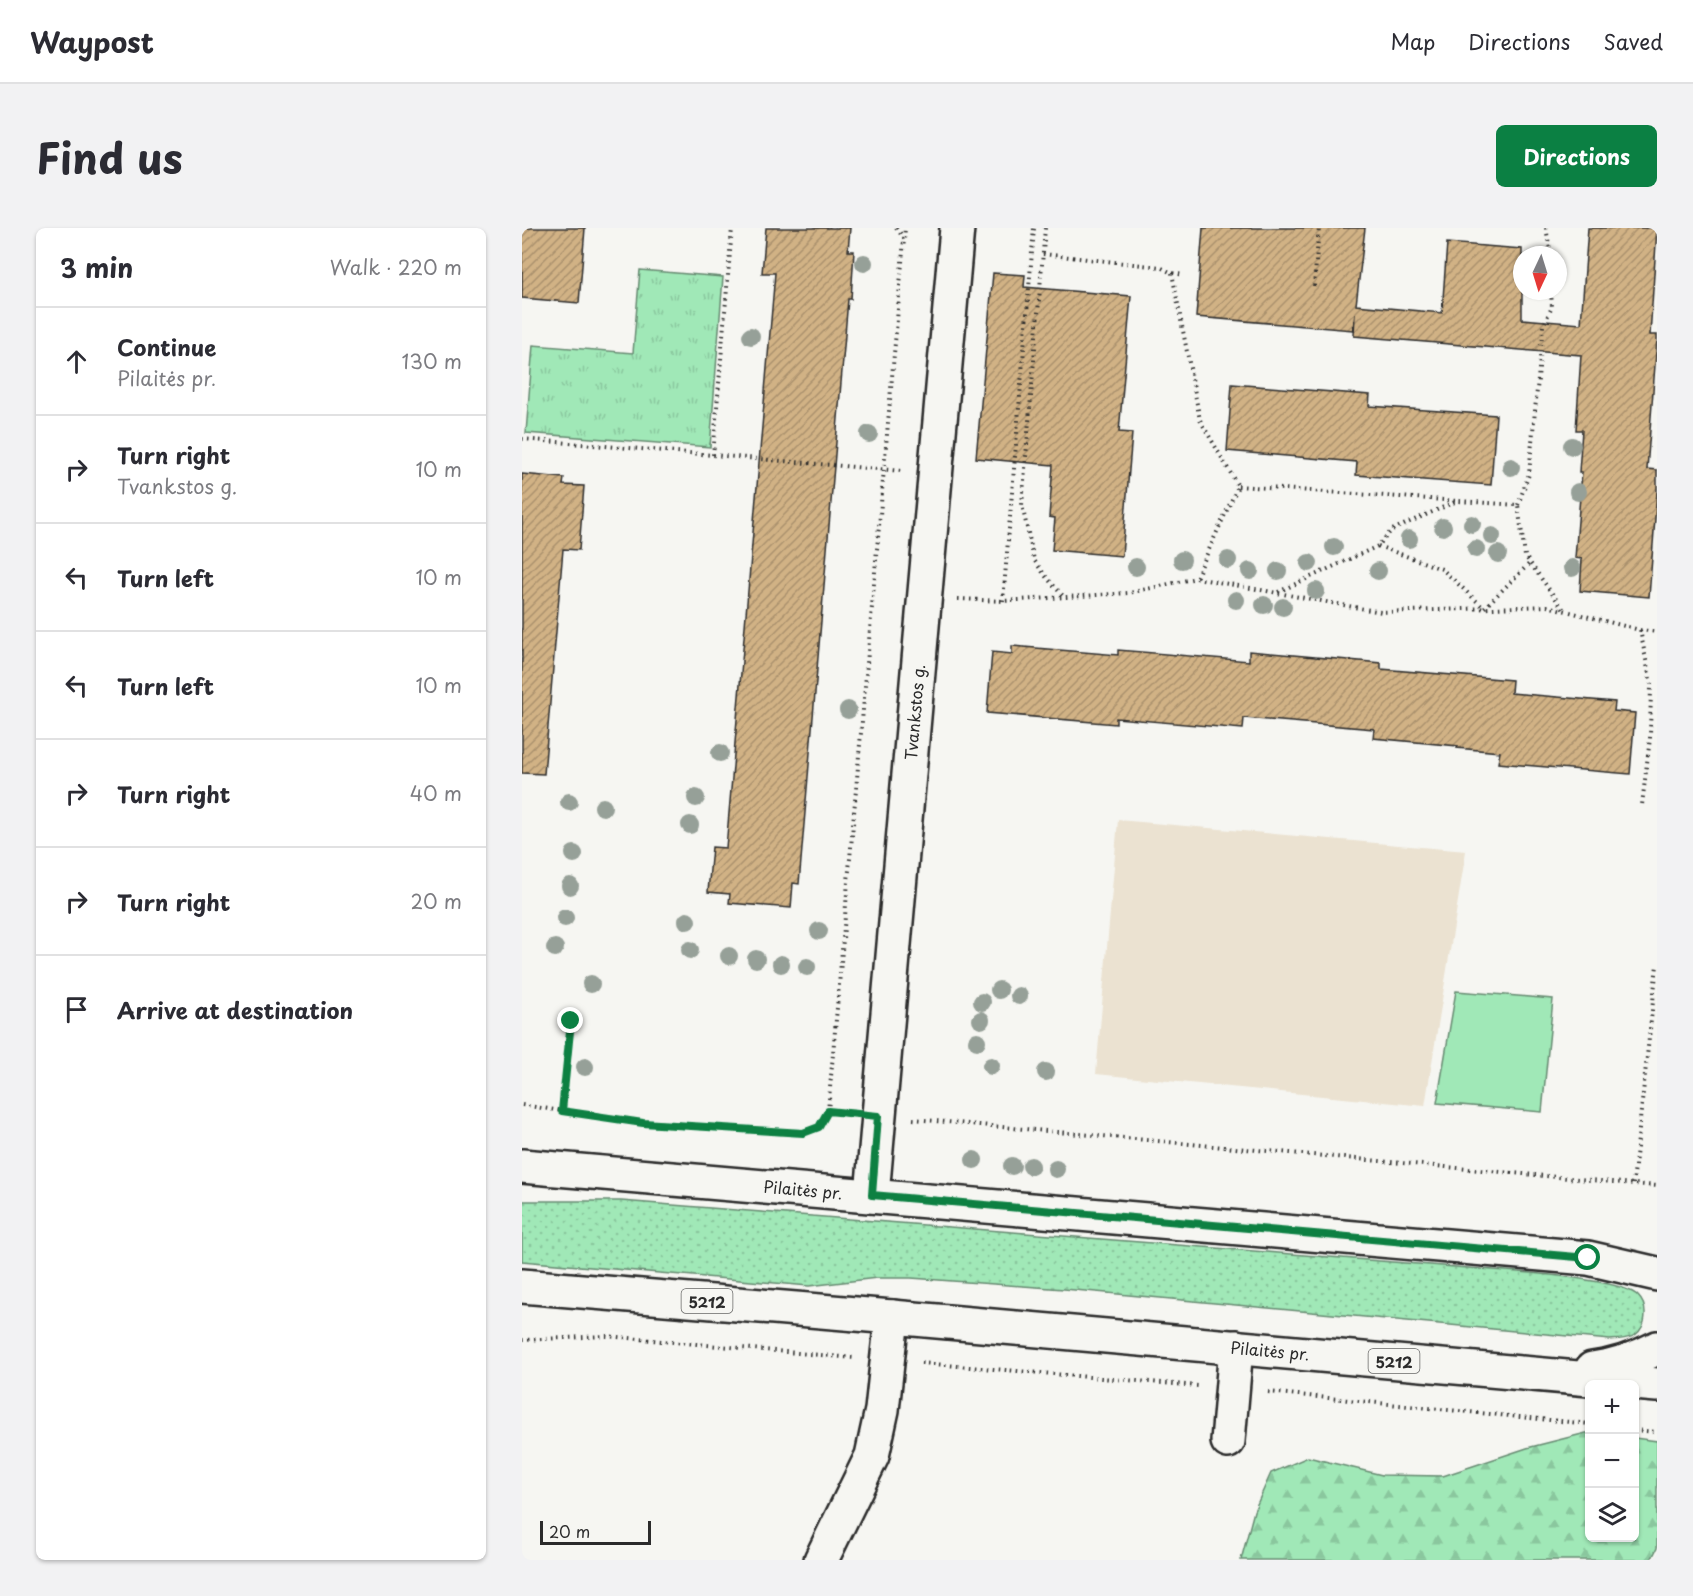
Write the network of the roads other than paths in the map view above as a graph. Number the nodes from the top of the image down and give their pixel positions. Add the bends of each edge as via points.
1 (957, 228) edge
2 (522, 1166) edge
3 (872, 1195) junction
4 (1657, 1274) edge
5 (522, 1286) edge
6 (892, 1317) junction
7 (1236, 1347) junction
8 (1657, 1348) edge
9 (1551, 1375) junction
10 (1657, 1385) edge
11 (1228, 1441) dead end
12 (821, 1560) edge

1 - 3 main road, Tvankstos g.
2 - 3 main road, Pilaitės pr.
3 - 4 main road, Pilaitės pr. via 1588,1258
5 - 6 main road, Pilaitės pr. / 5212
6 - 7 main road, Pilaitės pr. / 5212
6 - 12 main road via 882,1410 872,1456
7 - 9 main road, Pilaitės pr. / 5212
7 - 11 main road
8 - 9 main road, Pilaitės pr. / 5212 via 1640,1358 1607,1367
9 - 10 main road, Pilaitės pr. / 5212

